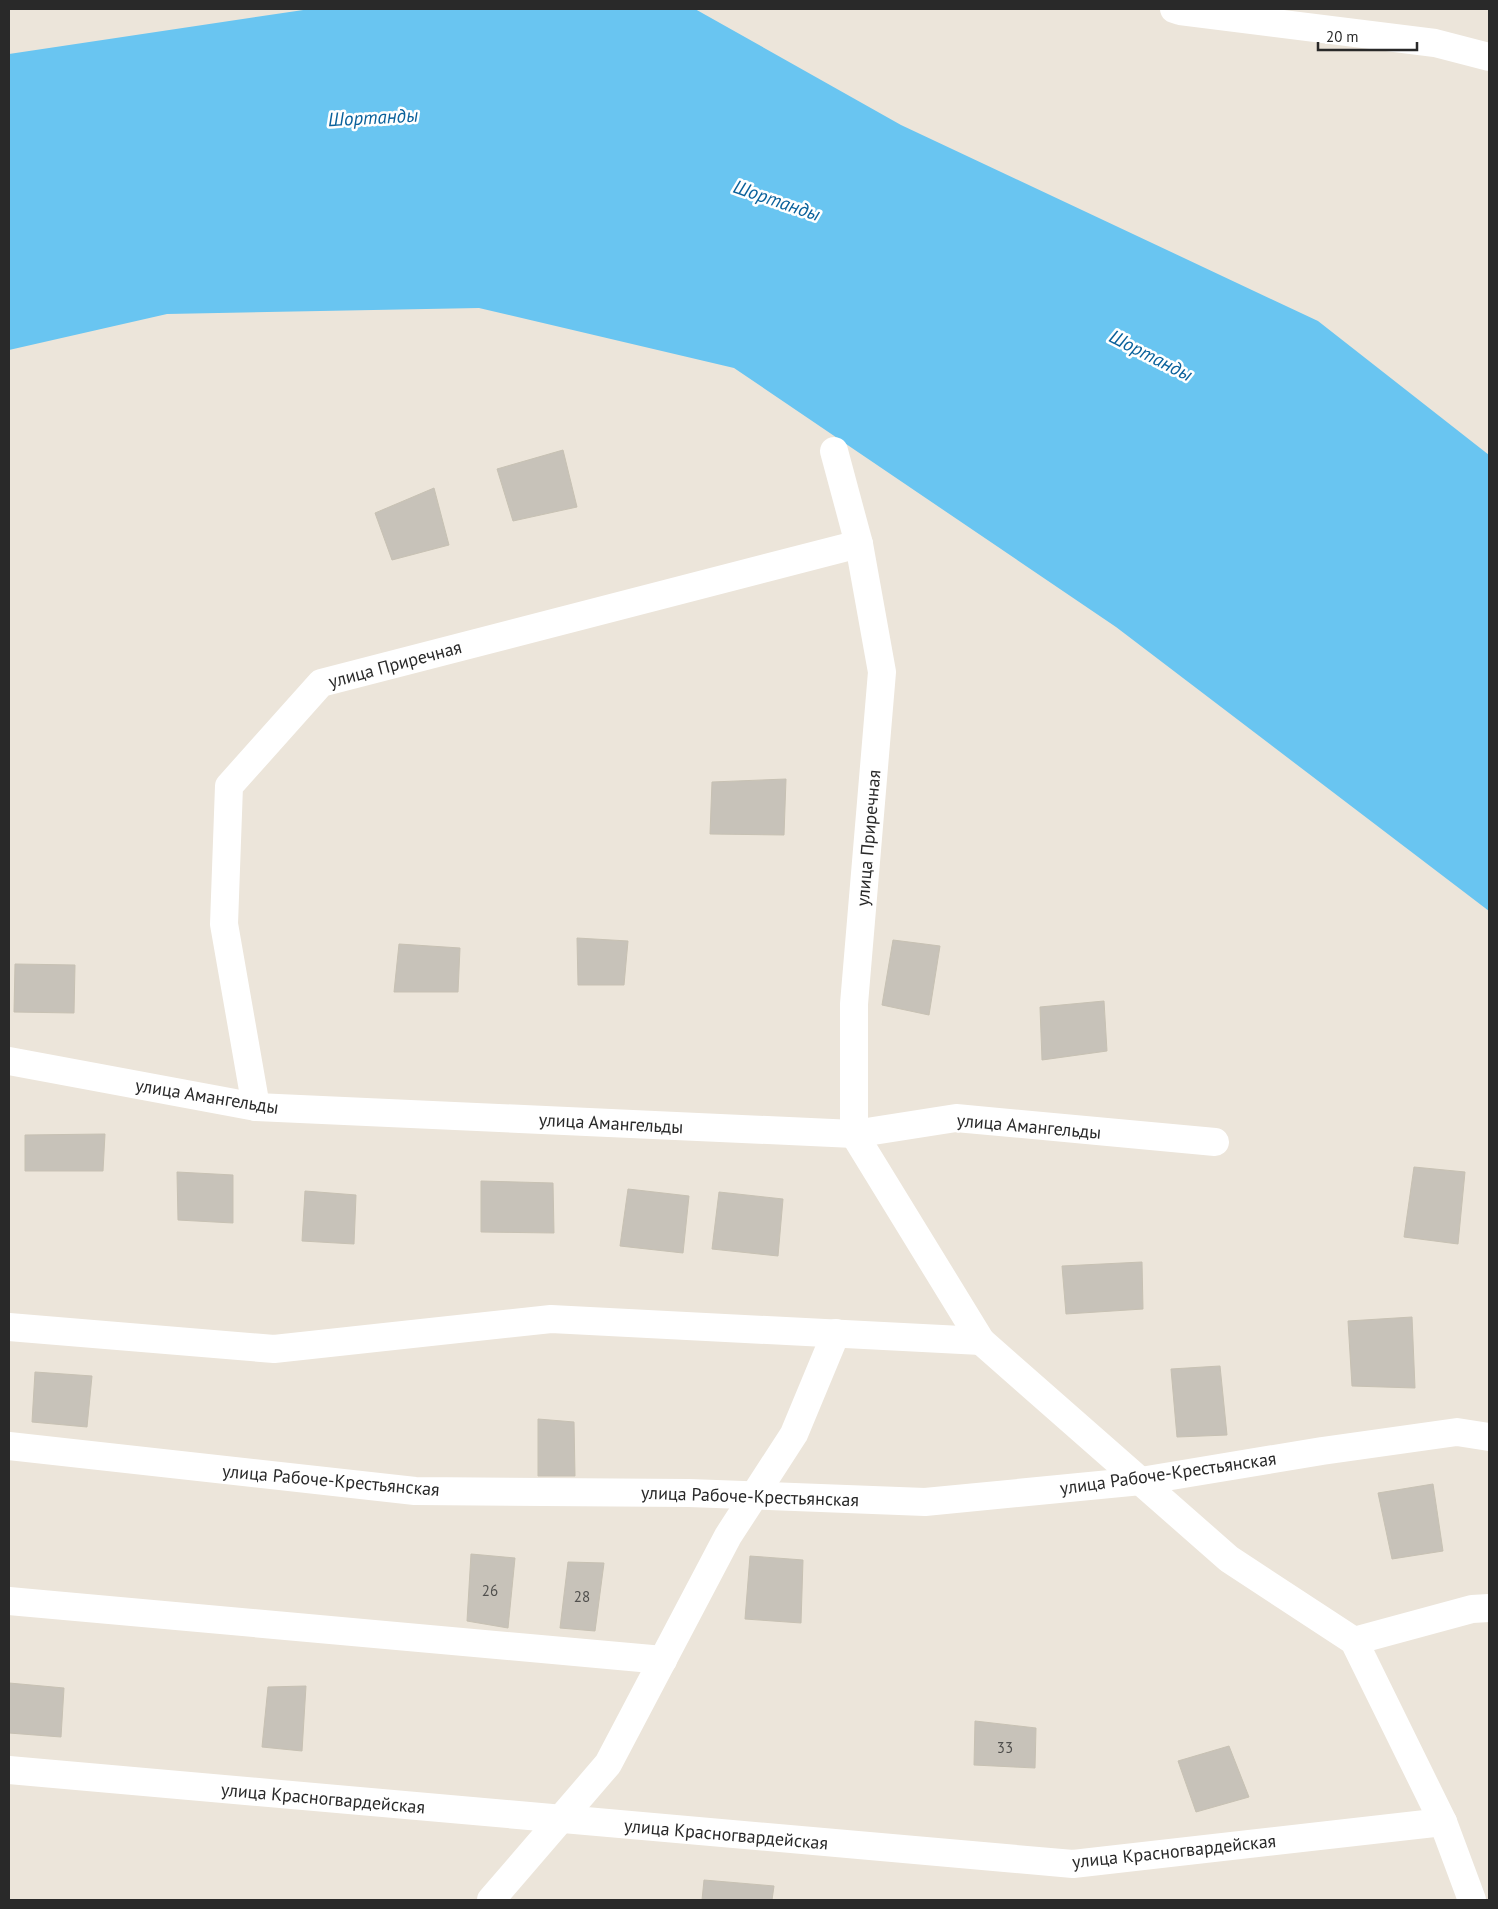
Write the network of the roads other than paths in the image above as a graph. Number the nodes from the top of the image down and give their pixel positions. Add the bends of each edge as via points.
1 (1174, 9) edge
2 (1489, 56) edge
3 (834, 451) dead end
4 (859, 544) junction
5 (9, 1061) edge
6 (256, 1107) junction
7 (854, 1134) junction
8 (1215, 1142) dead end
9 (9, 1327) edge
10 (836, 1333) junction
11 (981, 1341) junction
12 (1489, 1437) edge
13 (9, 1446) edge
14 (1141, 1481) junction
15 (754, 1495) junction
16 (9, 1601) edge
17 (1489, 1608) edge
18 (1354, 1641) junction
19 (663, 1660) junction
20 (9, 1770) edge
21 (561, 1820) junction
22 (1443, 1822) junction
23 (491, 1900) edge
24 (1472, 1900) edge

1 - 2 street via 1435,43
3 - 4 street, улица Приречная
4 - 6 street, улица Приречная via 321,683 229,786 224,924
4 - 7 street, улица Приречная via 882,672 854,1004
5 - 6 street, улица Амангельды
6 - 7 street, улица Амангельды
7 - 8 street, улица Амангельды via 956,1118
7 - 11 street
9 - 10 street via 274,1350 551,1319
10 - 11 street
10 - 15 street via 794,1434
11 - 14 street
12 - 14 street, улица Рабоче-Крестьянская via 1457,1432
13 - 15 street, улица Рабоче-Крестьянская via 415,1490
14 - 15 street, улица Рабоче-Крестьянская via 925,1502
14 - 18 street via 1229,1559
15 - 19 street via 728,1536
16 - 19 street
17 - 18 street via 1472,1609
18 - 22 street
19 - 21 street via 608,1764
20 - 21 street, улица Красногвардейская
21 - 22 street, улица Красногвардейская via 1073,1864
21 - 23 street
22 - 24 street

